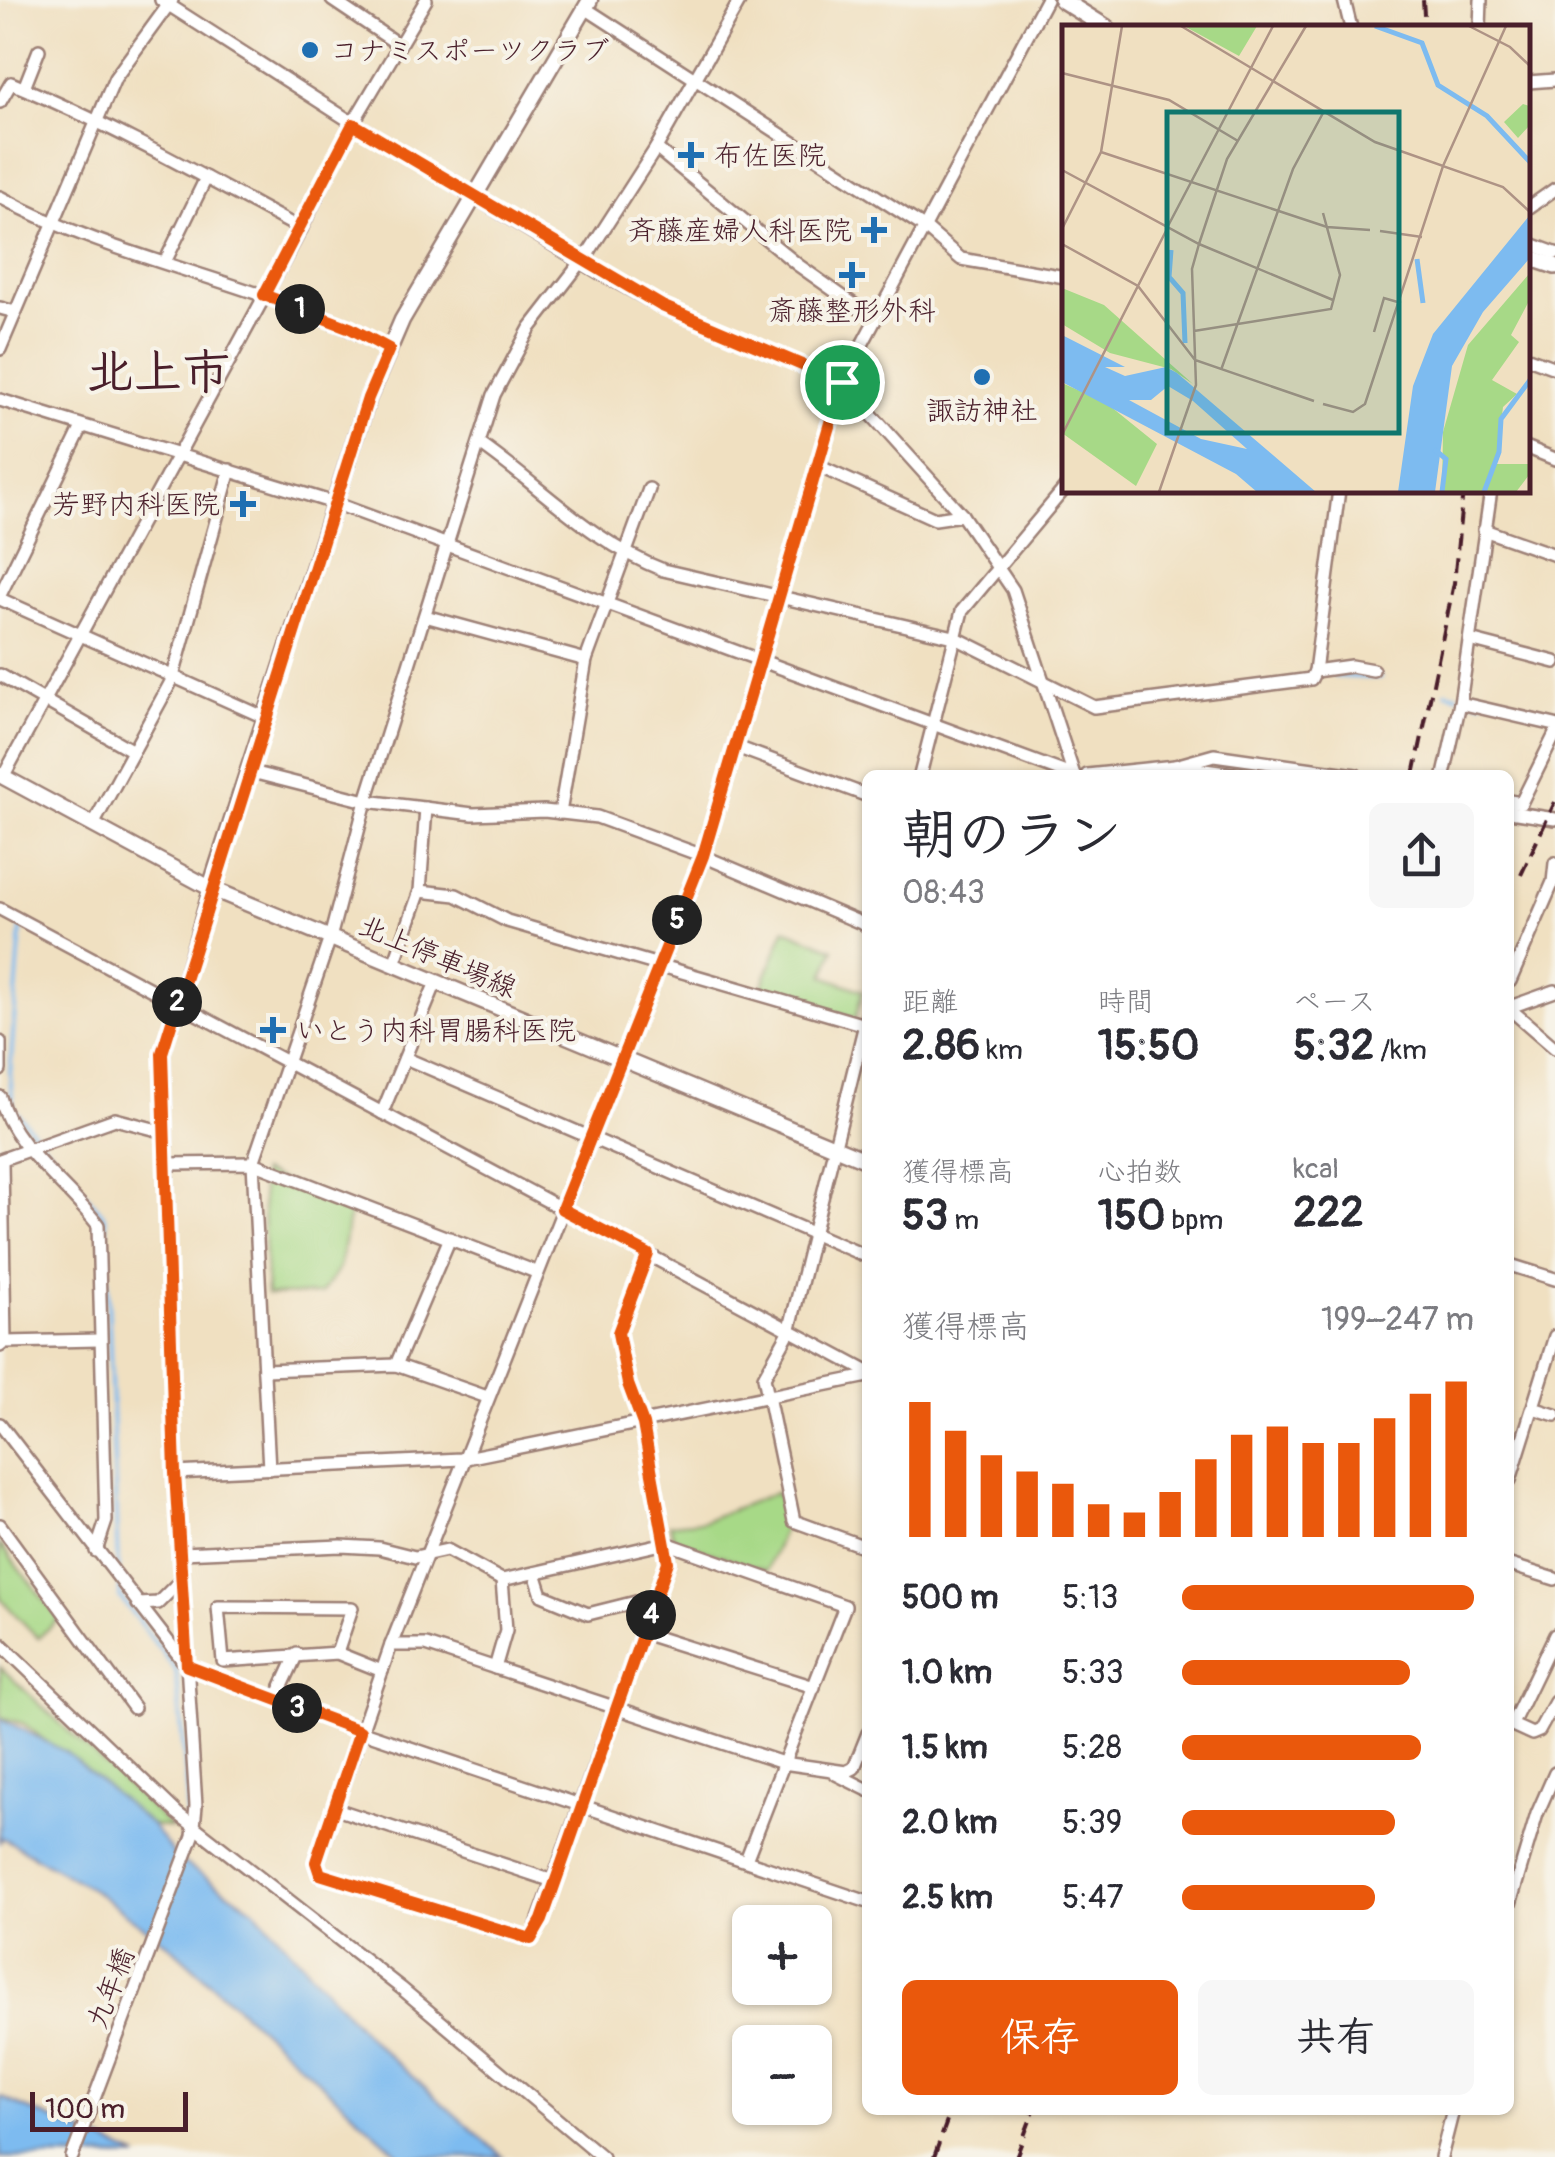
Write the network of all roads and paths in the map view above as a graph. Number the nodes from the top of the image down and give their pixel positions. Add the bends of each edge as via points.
1 (332, 0) edge
2 (426, 0) edge
3 (740, 0) edge
4 (1046, 0) edge
5 (1062, 0) edge
6 (1344, 0) edge
7 (1481, 0) edge
8 (167, 1) edge
9 (587, 4) edge
10 (1102, 25) edge
11 (1350, 25) edge
12 (1480, 25) edge
13 (399, 45) junction
14 (39, 50) dead end
15 (693, 79) junction
16 (1555, 80) edge
17 (1530, 82) edge
18 (24, 88) junction
19 (0, 100) edge
20 (97, 119) junction
21 (353, 124) junction
22 (656, 148) junction
23 (206, 178) junction
24 (1555, 189) edge
25 (0, 197) edge
26 (472, 197) junction
27 (1530, 207) edge
28 (52, 225) junction
29 (924, 228) junction
30 (301, 229) junction
31 (1530, 244) edge
32 (1555, 253) edge
33 (1530, 258) edge
34 (581, 260) junction
35 (165, 262) junction
36 (1555, 266) edge
37 (1062, 276) edge
38 (264, 295) junction
39 (0, 308) edge
40 (15, 312) junction
41 (874, 318) junction
42 (0, 349) edge
43 (389, 349) junction
44 (1530, 359) edge
45 (1555, 368) edge
46 (842, 382) junction
47 (0, 400) edge
48 (82, 427) junction
49 (480, 444) junction
50 (1530, 449) edge
51 (176, 455) junction
52 (1555, 459) edge
53 (818, 466) junction
54 (230, 470) junction
55 (649, 489) dead end
56 (1062, 492) edge
57 (1339, 492) edge
58 (1491, 492) edge
59 (334, 503) junction
60 (962, 515) junction
61 (1484, 530) junction
62 (449, 546) junction
63 (1555, 555) edge
64 (626, 556) junction
65 (998, 569) junction
66 (0, 597) edge
67 (781, 599) junction
68 (606, 606) junction
69 (425, 616) junction
70 (78, 636) junction
71 (954, 637) junction
72 (1470, 640) junction
73 (1554, 659) edge
74 (586, 660) junction
75 (761, 661) junction
76 (1373, 670) dead end
77 (1315, 671) junction
78 (0, 675) edge
79 (172, 680) junction
80 (1044, 680) junction
81 (45, 699) junction
82 (1460, 702) junction
83 (266, 718) junction
84 (931, 724) junction
85 (1555, 724) edge
86 (1555, 734) edge
87 (734, 746) junction
88 (133, 751) junction
89 (921, 770) edge
90 (1058, 770) edge
91 (1071, 770) edge
92 (1180, 770) edge
93 (1307, 770) edge
94 (1445, 770) edge
95 (248, 771) junction
96 (1, 778) edge
97 (862, 794) edge
98 (1514, 801) edge
99 (366, 802) junction
100 (426, 808) junction
101 (560, 813) junction
102 (1514, 813) edge
103 (1555, 818) edge
104 (94, 823) junction
105 (703, 856) junction
106 (1555, 863) edge
107 (210, 888) junction
108 (420, 891) junction
109 (0, 909) edge
110 (862, 923) edge
111 (330, 938) junction
112 (394, 964) junction
113 (659, 964) junction
114 (1514, 972) edge
115 (436, 982) junction
116 (1555, 991) edge
117 (176, 1005) junction
118 (1514, 1006) edge
119 (1514, 1012) edge
120 (862, 1025) edge
121 (0, 1042) edge
122 (862, 1042) edge
123 (1555, 1048) edge
124 (405, 1058) junction
125 (622, 1059) junction
126 (290, 1063) junction
127 (0, 1070) edge
128 (0, 1097) edge
129 (382, 1113) junction
130 (164, 1132) junction
131 (590, 1135) junction
132 (836, 1148) junction
133 (32, 1150) junction
134 (862, 1159) edge
135 (1, 1160) edge
136 (253, 1163) junction
137 (167, 1164) junction
138 (562, 1209) junction
139 (814, 1236) junction
140 (450, 1238) junction
141 (648, 1254) junction
142 (862, 1255) edge
143 (1514, 1266) edge
144 (536, 1272) junction
145 (1555, 1279) edge
146 (789, 1332) junction
147 (1555, 1336) edge
148 (99, 1340) junction
149 (2, 1344) edge
150 (396, 1365) junction
151 (264, 1370) junction
152 (862, 1371) edge
153 (862, 1375) edge
154 (487, 1397) junction
155 (767, 1398) junction
156 (1532, 1408) junction
157 (1555, 1415) edge
158 (0, 1424) edge
159 (643, 1424) junction
160 (461, 1460) junction
161 (1514, 1467) edge
162 (270, 1469) junction
163 (175, 1473) junction
164 (0, 1525) edge
165 (666, 1543) junction
166 (862, 1546) edge
167 (96, 1551) junction
168 (426, 1552) junction
169 (181, 1553) junction
170 (1514, 1566) edge
171 (534, 1573) junction
172 (182, 1579) junction
173 (1555, 1579) edge
174 (502, 1580) junction
175 (656, 1597) junction
176 (138, 1604) junction
177 (646, 1634) junction
178 (1555, 1635) edge
179 (0, 1643) edge
180 (391, 1644) junction
181 (337, 1653) junction
182 (297, 1654) junction
183 (187, 1666) junction
184 (495, 1668) junction
185 (382, 1671) junction
186 (814, 1687) junction
187 (276, 1700) junction
188 (1555, 1702) edge
189 (134, 1708) dead end
190 (617, 1710) junction
191 (1514, 1718) edge
192 (1514, 1725) edge
193 (360, 1731) junction
194 (862, 1748) edge
195 (784, 1763) junction
196 (828, 1770) junction
197 (1555, 1772) edge
198 (862, 1787) edge
199 (583, 1805) junction
200 (333, 1808) junction
201 (194, 1831) junction
202 (746, 1860) junction
203 (553, 1881) junction
204 (1514, 1891) edge
205 (862, 1900) edge
206 (1452, 2115) edge
207 (72, 2157) edge
208 (602, 2157) edge
209 (1441, 2157) edge

1 - 13 street
2 - 13 street
3 - 15 street
4 - 29 street
5 - 10 highway
6 - 11 street
7 - 12 street
8 - 20 street via 115,78
8 - 21 street
9 - 15 street
9 - 26 main road
13 - 21 street
14 - 18 street
15 - 22 street
15 - 29 street
16 - 17 street
18 - 19 street via 11,83
18 - 20 street
20 - 23 street
20 - 28 street
21 - 26 street
21 - 30 street
22 - 34 street
22 - 41 street
23 - 30 street
23 - 35 street
24 - 27 street
25 - 28 street
26 - 34 street
26 - 43 main road
28 - 35 street
28 - 40 street
29 - 37 street via 961,258
29 - 41 street
30 - 38 street
31 - 32 street
33 - 36 highway
34 - 46 street via 662,306
34 - 49 street via 530,328 494,396
35 - 38 street
38 - 43 street
38 - 51 street
39 - 40 street
40 - 42 street
41 - 46 street
43 - 59 main road
44 - 45 street
46 - 53 street
46 - 60 street
47 - 48 street
48 - 51 street
48 - 66 street
49 - 62 street
49 - 64 street
50 - 52 street
51 - 54 street
51 - 70 street
53 - 60 street via 935,519
53 - 67 street
54 - 59 street
54 - 79 street
55 - 64 street
56 - 65 street
57 - 77 street
58 - 61 street
59 - 62 street
59 - 83 main road
60 - 65 street
61 - 63 street
61 - 72 street
62 - 68 street
62 - 69 street
64 - 67 street
64 - 68 street
65 - 71 street via 962,611
65 - 80 street via 1014,590
66 - 70 street
67 - 71 street
67 - 75 street
68 - 74 street
68 - 75 street
69 - 74 street
69 - 99 street
70 - 79 street
70 - 81 street
71 - 80 street
71 - 84 street
72 - 73 street
72 - 82 street
74 - 101 street
75 - 84 street
75 - 87 street
76 - 77 street
77 - 80 street via 1312,679 1110,708 1094,707
78 - 81 street
79 - 83 street
79 - 88 street
80 - 91 street
81 - 88 street
81 - 96 street
82 - 85 street
82 - 94 street
83 - 95 main road
84 - 89 street
84 - 90 street
86 - 98 street via 1521,802
87 - 97 street
87 - 105 street
88 - 104 street
92 - 93 street via 1214,755
95 - 99 street
95 - 107 main road
96 - 104 main road, 北上停車場線
99 - 100 street
99 - 111 street
100 - 101 street
100 - 108 street
101 - 105 street via 597,817
102 - 103 street
104 - 107 main road, 北上停車場線
105 - 110 street
105 - 113 street
106 - 114 street
107 - 111 main road, 北上停車場線
107 - 117 street
108 - 112 street
108 - 113 street via 456,895 507,921
109 - 117 street
111 - 112 main road, 北上停車場線
111 - 126 street
112 - 115 main road, 北上停車場線
113 - 120 street
113 - 125 street
115 - 124 street
115 - 125 main road, 北上停車場線
116 - 118 street
117 - 126 street
117 - 130 street via 162,1053
119 - 123 street
121 - 127 street
122 - 132 street
124 - 129 street
124 - 131 street
125 - 131 street
125 - 132 main road, 北上停車場線
126 - 129 street
126 - 136 street
128 - 133 street
129 - 138 street
130 - 133 street via 114,1118
130 - 137 street
131 - 138 street
131 - 139 street
132 - 134 main road, 北上停車場線
132 - 139 street
133 - 135 street
133 - 148 street via 98,1224
135 - 149 street
136 - 137 street
136 - 140 street
136 - 151 street
137 - 163 street
138 - 141 street
138 - 144 street
139 - 142 street
139 - 146 street
140 - 144 street
140 - 150 street
141 - 146 street
141 - 159 street via 618,1333
143 - 145 street
144 - 154 street
146 - 152 street
146 - 155 street via 764,1376
147 - 156 street
148 - 149 street
148 - 167 street via 106,1521
150 - 151 street
150 - 154 street
151 - 162 street
153 - 155 street
154 - 160 street
155 - 159 street
155 - 166 street via 794,1521
156 - 157 street
156 - 161 street
158 - 167 street
159 - 160 street
159 - 165 street
160 - 162 street
160 - 168 street
162 - 163 street
163 - 169 street
164 - 189 street
165 - 171 street
165 - 175 street via 668,1562
165 - 186 street via 844,1606
167 - 176 street
168 - 169 street via 415,1557 341,1546
168 - 174 street via 447,1550
168 - 180 street
169 - 172 street
170 - 173 street
171 - 174 street
171 - 175 street via 542,1595 588,1614
172 - 176 street via 158,1603
172 - 183 street
174 - 184 street via 506,1630
175 - 177 street
176 - 183 street
177 - 186 street
177 - 190 street
178 - 191 street
179 - 201 street
180 - 184 street via 426,1646
180 - 185 street
181 - 182 street
181 - 182 street via 352,1608 218,1607 223,1660
181 - 185 street
182 - 187 street
183 - 187 street
183 - 201 street
184 - 190 street
185 - 193 street
186 - 195 street
187 - 193 street
188 - 192 street via 1539,1731
190 - 195 street
190 - 199 street
193 - 199 street
193 - 200 street
194 - 196 street via 854,1768
195 - 196 street
195 - 202 street
196 - 198 street
197 - 204 street
199 - 202 street
199 - 203 street
200 - 203 street
200 - 203 street via 316,1862 320,1874 531,1939
201 - 207 street, 九年橋
201 - 208 street via 441,2020
202 - 205 street
206 - 209 street

